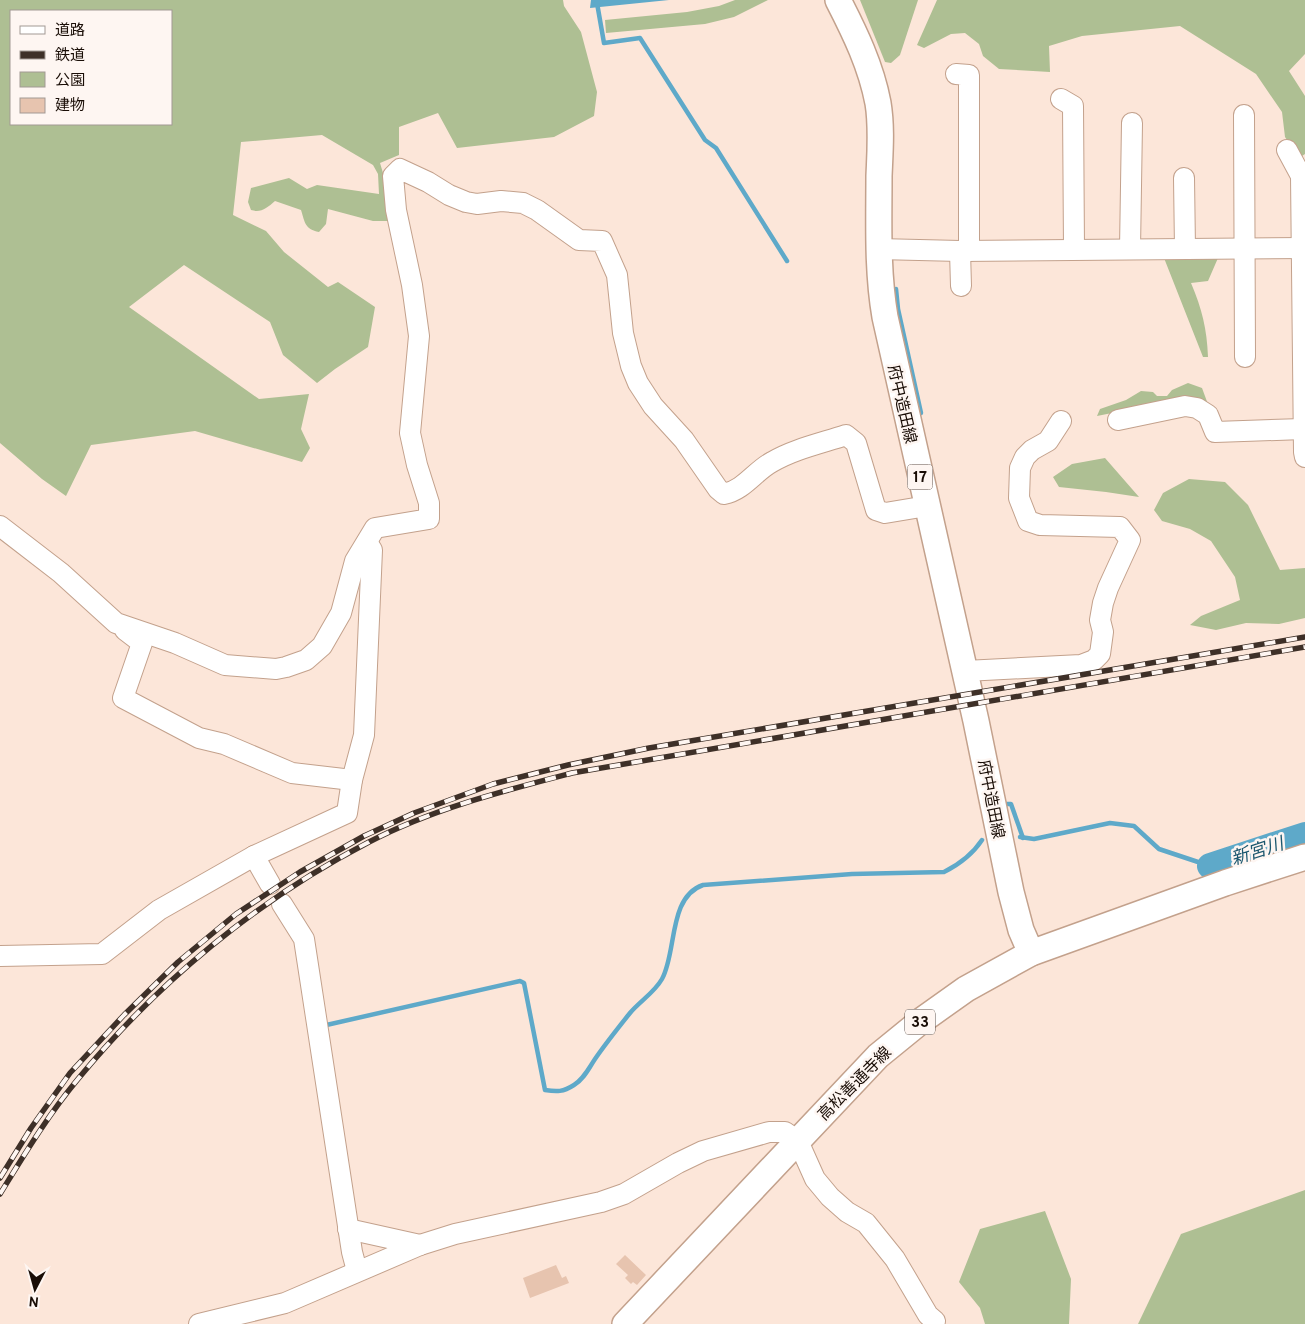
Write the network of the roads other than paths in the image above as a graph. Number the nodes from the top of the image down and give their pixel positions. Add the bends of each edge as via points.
1 (838, 0) edge
2 (956, 74) dead end
3 (1061, 99) dead end
4 (1244, 115) dead end
5 (1132, 124) dead end
6 (1287, 150) dead end
7 (1184, 178) dead end
8 (878, 248) junction
9 (1244, 248) junction
10 (1303, 248) edge
11 (1074, 249) junction
12 (1130, 249) junction
13 (1185, 249) junction
14 (965, 251) junction
15 (961, 286) dead end
16 (1304, 355) edge
17 (1245, 357) dead end
18 (1118, 420) dead end
19 (1061, 421) dead end
20 (1303, 429) junction
21 (1305, 457) edge
22 (927, 506) junction
23 (0, 526) edge
24 (367, 542) junction
25 (116, 623) junction
26 (965, 671) junction
27 (352, 780) junction
28 (254, 856) junction
29 (1305, 857) edge
30 (270, 884) dead end
31 (282, 904) dead end
32 (1031, 953) junction
33 (0, 956) edge
34 (798, 1141) junction
35 (348, 1229) junction
36 (420, 1246) junction
37 (357, 1271) junction
38 (199, 1324) edge
39 (625, 1324) edge
40 (933, 1324) edge

1 - 8 main road, 府中造田線 / 17 via 857,37 878,104
2 - 14 street via 968,74
3 - 11 street via 1073,106
4 - 9 street
5 - 12 street
6 - 10 street via 1301,176
7 - 13 street
8 - 14 street
8 - 22 main road, 府中造田線 / 17 via 885,317
9 - 10 street
9 - 13 street
9 - 17 street
10 - 16 street
11 - 12 street
11 - 14 street
12 - 13 street
14 - 15 street
16 - 20 street
18 - 20 street via 1185,406 1197,408 1208,416 1215,432
19 - 26 street via 1048,441 1025,456 1020,468 1019,498 1028,521 1040,525 1120,526 1130,540 1103,603 1100,654 1081,665
20 - 21 street
22 - 24 street via 885,513 876,510 856,443 846,435 771,462 733,492 724,494 638,383 623,333 617,275 602,241 579,240 523,203 466,202 400,169 393,176 396,210 419,336 410,433 429,503 429,519 376,528
22 - 26 main road, 府中造田線 / 17
23 - 25 street via 61,573
24 - 25 street via 355,561 340,613 322,646 306,660 286,667 225,665
24 - 27 street via 372,550 364,735
25 - 27 street via 142,643 123,698 199,738 224,744 292,773
26 - 32 main road, 府中造田線 / 17 via 1010,892
27 - 28 street via 347,813
28 - 30 street
28 - 33 street via 159,910 102,954
29 - 32 main road, 高松善通寺線 / 33
31 - 35 street via 304,939
32 - 34 main road, 高松善通寺線 / 33 via 966,989 921,1021 878,1056
34 - 36 street via 785,1132 769,1132 703,1152 616,1197 455,1234
34 - 39 main road, 高松善通寺線 / 33
34 - 40 street via 815,1179 847,1212 866,1223 895,1259
35 - 36 street
35 - 37 street
36 - 37 street
37 - 38 street via 285,1303

